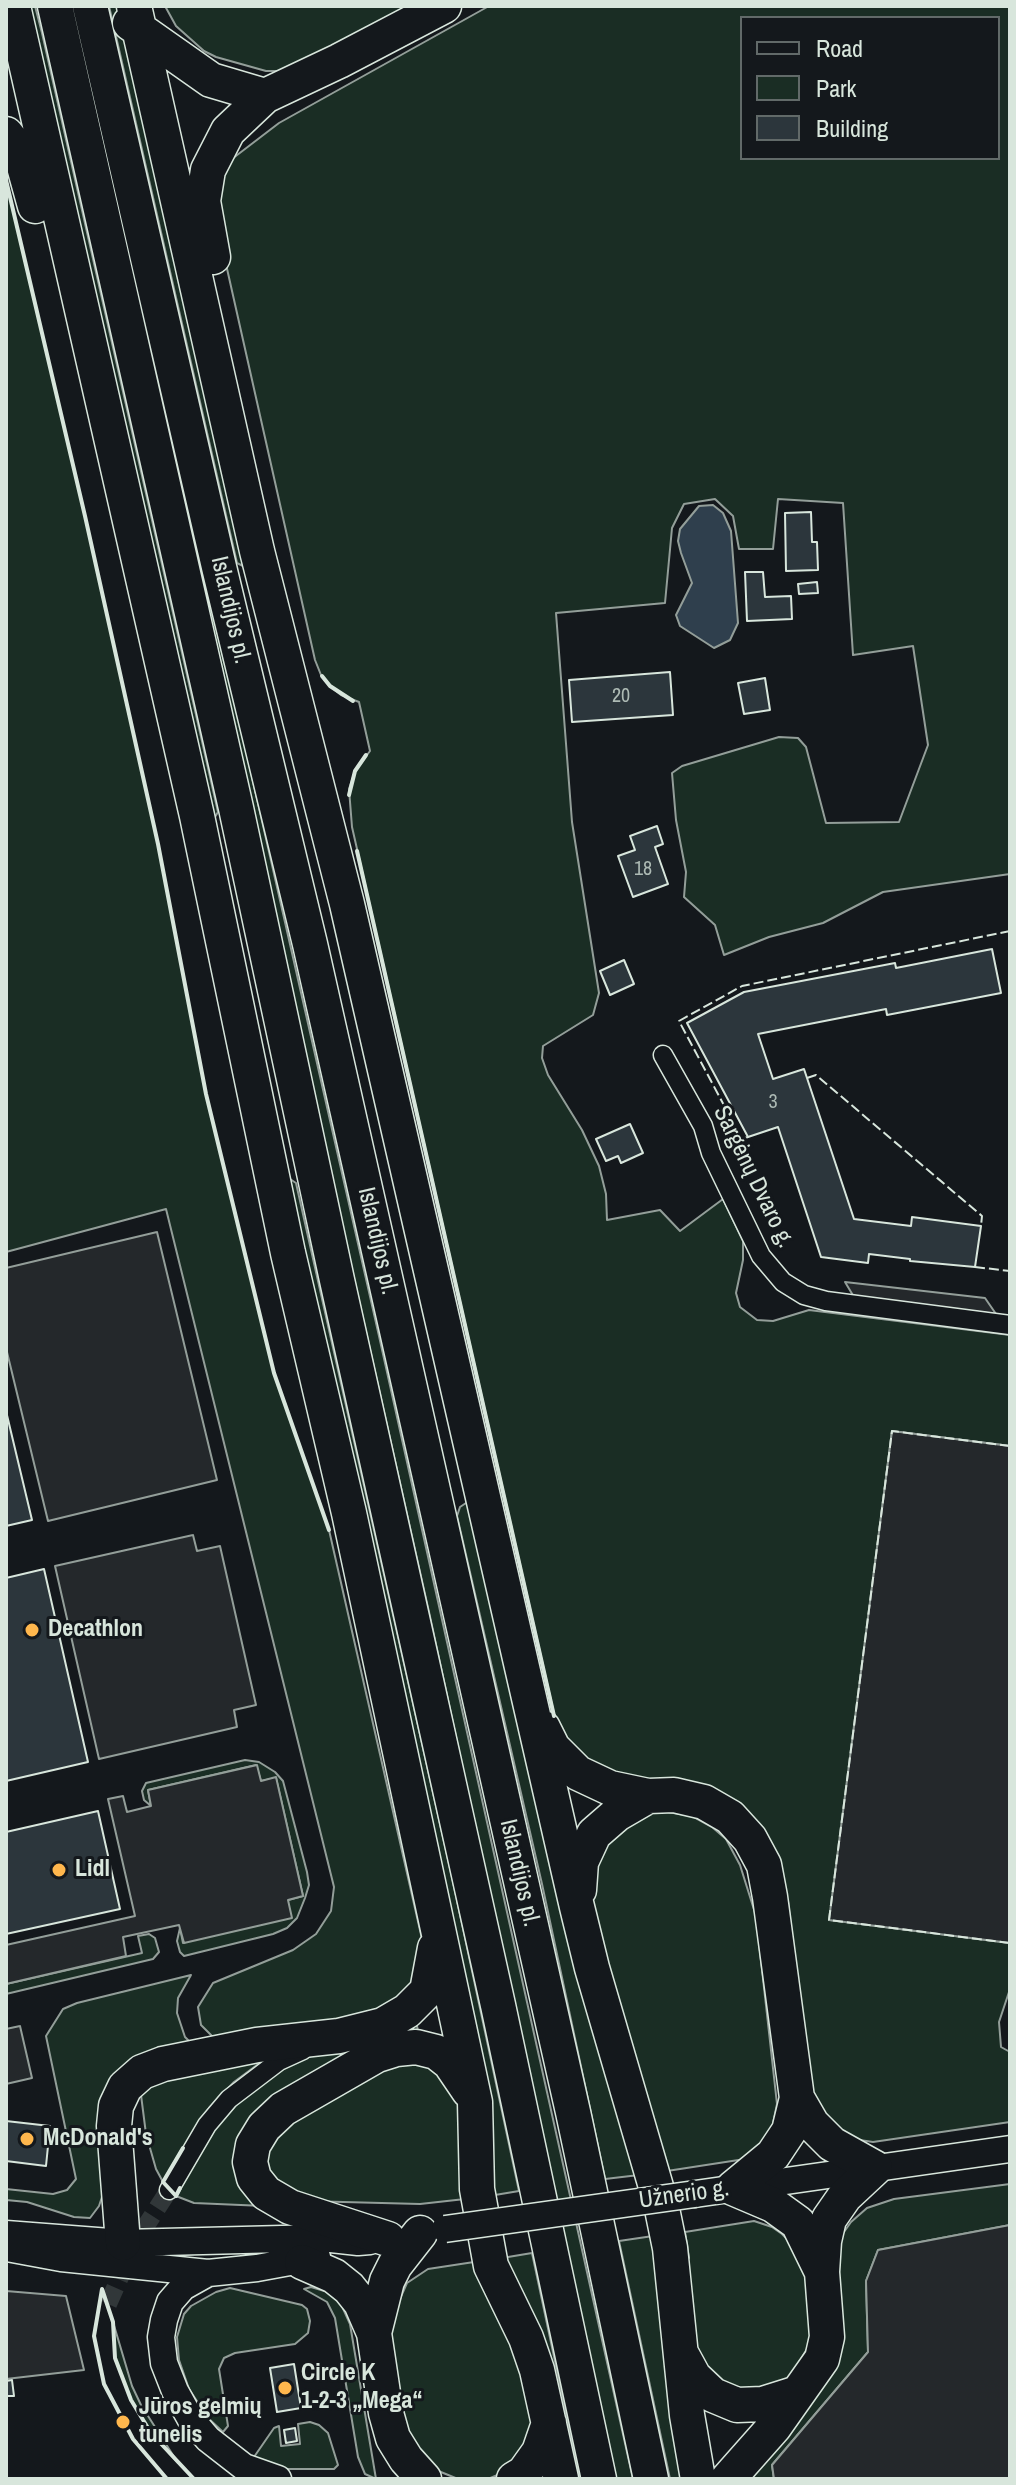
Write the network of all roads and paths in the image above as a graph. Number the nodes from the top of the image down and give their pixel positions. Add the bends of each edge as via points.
1 (11, 6) edge
2 (55, 6) edge
3 (90, 6) edge
4 (107, 6) edge
5 (444, 6) edge
6 (136, 14) edge
7 (6, 33) edge
8 (265, 96) junction
9 (6, 134) edge
10 (257, 551) junction
11 (269, 773) junction
12 (292, 812) junction
13 (197, 816) junction
14 (347, 904) junction
15 (310, 944) junction
16 (663, 1055) dead end
17 (288, 1253) junction
18 (337, 1280) junction
19 (1010, 1325) edge
20 (534, 1710) junction
21 (648, 1796) junction
22 (577, 1907) junction
23 (436, 1924) junction
24 (339, 2036) junction
25 (797, 2098) junction
26 (475, 2102) junction
27 (1010, 2149) edge
28 (875, 2168) junction
29 (733, 2188) junction
30 (169, 2190) tunnel mouth
31 (6, 2234) edge
32 (403, 2236) junction
33 (6, 2247) edge
34 (123, 2254) junction
35 (302, 2262) junction
36 (822, 2272) junction
37 (208, 2273) junction
38 (374, 2333) junction
39 (679, 2348) junction
40 (798, 2393) junction
41 (549, 2423) junction
42 (278, 2479) edge
43 (424, 2479) edge
44 (514, 2479) edge
45 (561, 2479) edge
46 (599, 2479) edge
47 (651, 2479) edge
48 (698, 2479) edge
49 (728, 2479) edge

1 - 7 highway
1 - 13 highway
2 - 18 highway, Islandijos pl.
3 - 11 highway, Islandijos pl.
4 - 6 highway
5 - 8 highway
6 - 8 highway via 174,55 211,80
6 - 10 highway
8 - 14 highway via 218,147 203,201 333,799
9 - 17 highway via 27,173 232,1091
10 - 12 highway
10 - 14 highway
11 - 12 highway
11 - 15 highway, Islandijos pl.
12 - 14 highway
12 - 15 highway
13 - 17 highway
13 - 18 highway
14 - 20 highway
15 - 47 highway, Islandijos pl.
16 - 19 street, Sargėnų Dvaro g. via 703,1126 761,1256 783,1282 826,1301
17 - 23 highway
18 - 46 highway, Islandijos pl.
20 - 21 highway via 553,1748 578,1773 610,1788
20 - 22 highway
21 - 22 highway via 594,1834 581,1862
21 - 25 highway via 704,1802 730,1817 764,1865
22 - 39 highway via 661,2204
23 - 24 highway via 427,1991 383,2025
23 - 26 highway
24 - 30 street via 279,2061 229,2099 207,2125
24 - 34 highway via 163,2064 142,2072 125,2087 114,2126
25 - 28 highway via 832,2144
25 - 29 highway via 789,2131 773,2155
26 - 32 highway via 464,2080 436,2052 396,2049 283,2109 253,2145 254,2178 266,2193 290,2207
26 - 41 highway via 477,2189 491,2266 526,2338
27 - 28 main road, Užnerio g.
28 - 29 main road, Užnerio g.
28 - 36 highway via 829,2219
29 - 32 main road, Užnerio g., bridge
29 - 36 highway via 798,2223
31 - 34 main road, Užnerio g.
32 - 34 main road, Užnerio g.
32 - 35 main road, Užnerio g.
32 - 38 highway
33 - 34 main road, Užnerio g. via 61,2258
34 - 37 main road, Užnerio g.
35 - 37 main road, Užnerio g.
35 - 38 highway via 349,2288
36 - 40 highway via 827,2337 822,2359
37 - 42 main road via 183,2287 170,2302 161,2337 164,2363 190,2418 208,2439 244,2467
38 - 43 highway via 393,2438
39 - 40 highway via 694,2377 713,2395 737,2405 763,2404
39 - 48 highway
40 - 49 highway
41 - 44 highway via 539,2452
41 - 45 highway

